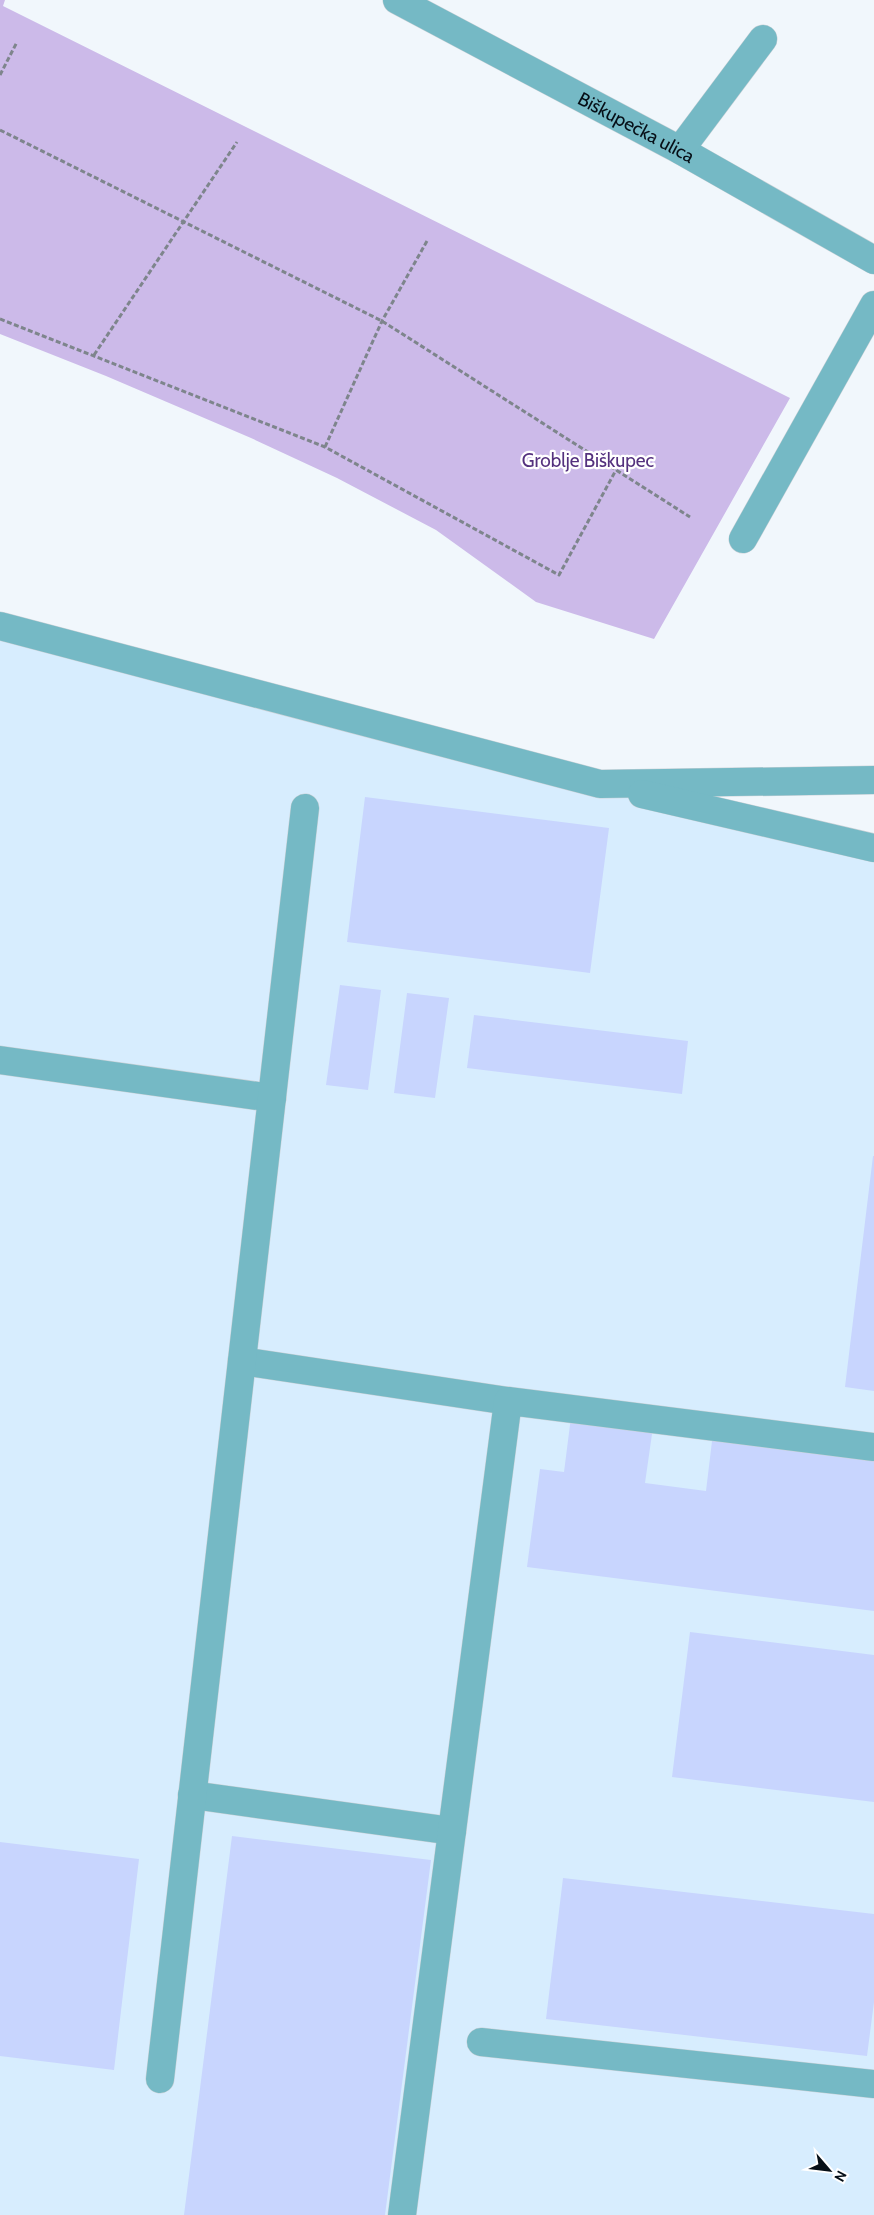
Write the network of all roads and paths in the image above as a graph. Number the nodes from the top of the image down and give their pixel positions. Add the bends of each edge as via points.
1 (397, 0) edge
2 (763, 39) dead end
3 (17, 42) dead end
4 (0, 75) edge
5 (0, 130) edge
6 (237, 142) dead end
7 (680, 150) junction
8 (184, 220) junction
9 (427, 241) dead end
10 (874, 260) edge
11 (874, 305) edge
12 (0, 319) edge
13 (382, 321) junction
14 (94, 355) junction
15 (326, 448) junction
16 (616, 470) junction
17 (690, 517) dead end
18 (743, 539) dead end
19 (0, 626) edge
20 (874, 780) edge
21 (600, 784) junction
22 (304, 808) dead end
23 (874, 848) edge
24 (0, 1060) edge
25 (272, 1098) junction
26 (242, 1361) junction
27 (508, 1401) junction
28 (874, 1447) edge
29 (192, 1795) junction
30 (452, 1831) junction
31 (481, 2042) dead end
32 (160, 2080) dead end
33 (874, 2084) edge
34 (402, 2215) edge

1 - 7 street, Biškupečka ulica
2 - 7 street
3 - 4 path
5 - 8 path
6 - 8 path
7 - 10 street, Biškupečka ulica
8 - 13 path
8 - 14 path
9 - 13 path
11 - 18 street
12 - 14 path
13 - 15 path
13 - 16 path
14 - 15 path
15 - 16 path via 559,575
16 - 17 path
19 - 21 street
20 - 21 street
21 - 23 street
22 - 25 street
24 - 25 street
25 - 26 street
26 - 27 street
26 - 29 street
27 - 28 street
27 - 30 street
29 - 30 street
29 - 32 street
30 - 34 street
31 - 33 street

